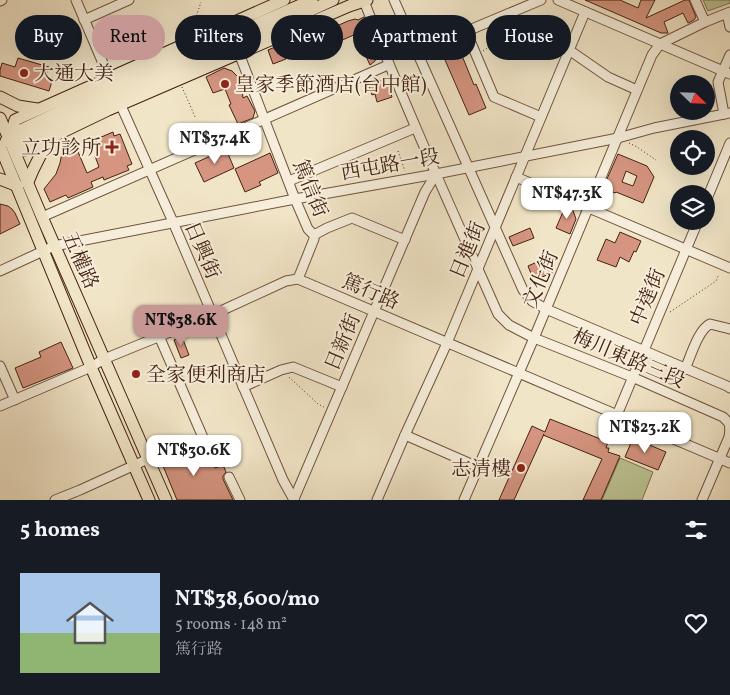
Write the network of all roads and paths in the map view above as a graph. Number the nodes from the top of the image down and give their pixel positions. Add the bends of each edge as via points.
1 (76, 0) edge
2 (129, 0) edge
3 (284, 0) edge
4 (312, 0) edge
5 (333, 0) edge
6 (394, 0) edge
7 (541, 0) edge
8 (558, 0) edge
9 (695, 0) edge
10 (365, 1) edge
11 (201, 2) dead end
12 (585, 12) junction
13 (728, 13) edge
14 (197, 15) edge
15 (401, 15) edge
16 (261, 18) edge
17 (84, 20) junction
18 (705, 22) junction
19 (261, 26) edge
20 (730, 27) edge
21 (476, 28) edge
22 (261, 29) edge
23 (261, 32) edge
24 (660, 44) junction
25 (571, 45) edge
26 (486, 49) edge
27 (571, 51) edge
28 (175, 52) edge
29 (730, 55) edge
30 (477, 56) joint
31 (187, 60) edge
32 (206, 60) edge
33 (242, 60) edge
34 (421, 60) edge
35 (565, 60) edge
36 (388, 65) junction
37 (726, 72) edge
38 (178, 80) junction
39 (637, 90) junction
40 (115, 91) junction
41 (0, 97) edge
42 (39, 110) junction
43 (727, 114) edge
44 (541, 117) junction
45 (0, 118) edge
46 (196, 119) dead end
47 (265, 119) junction
48 (685, 122) junction
49 (415, 128) junction
50 (689, 130) edge
51 (618, 138) junction
52 (48, 140) junction
53 (3, 143) edge
54 (730, 143) edge
55 (398, 151) dead end
56 (525, 156) junction
57 (656, 160) dead end
58 (469, 167) junction
59 (149, 169) junction
60 (436, 174) junction
61 (516, 177) junction
62 (407, 178) junction
63 (0, 179) edge
64 (289, 181) junction
65 (23, 184) junction
66 (713, 185) edge
67 (295, 198) junction
68 (588, 208) junction
69 (42, 217) junction
70 (173, 222) junction
71 (495, 229) junction
72 (694, 230) edge
73 (314, 235) junction
74 (405, 240) junction
75 (49, 248) junction
76 (686, 250) junction
77 (726, 266) edge
78 (478, 269) junction
79 (0, 271) edge
80 (298, 279) junction
81 (546, 309) junction
82 (374, 312) junction
83 (212, 315) junction
84 (658, 318) junction
85 (730, 329) edge
86 (159, 336) junction
87 (534, 338) junction
88 (447, 343) junction
89 (644, 351) junction
90 (104, 359) junction
91 (0, 366) edge
92 (91, 367) junction
93 (685, 369) junction
94 (281, 370) junction
95 (518, 373) junction
96 (632, 377) junction
97 (729, 384) edge
98 (243, 387) junction
99 (342, 387) junction
100 (15, 400) junction
101 (0, 406) edge
102 (332, 410) junction
103 (617, 415) junction
104 (730, 430) edge
105 (405, 435) junction
106 (208, 449) dead end
107 (719, 458) junction
108 (148, 459) junction
109 (730, 463) edge
110 (134, 466) junction
111 (478, 467) junction
112 (229, 477) dead end
113 (58, 499) edge
114 (148, 500) edge
115 (166, 500) edge
116 (240, 500) edge
117 (294, 500) edge
118 (377, 500) edge
119 (464, 500) edge
120 (702, 500) edge

1 - 17 street, 日興街
2 - 17 street
3 - 16 main road
4 - 19 main road
5 - 22 main road
6 - 15 street
7 - 21 street
8 - 12 street
9 - 18 street
10 - 23 main road
10 - 36 street, 梅川東路三段
11 - 14 path
12 - 24 street
12 - 25 street, 日進街
13 - 18 street
13 - 20 street
17 - 40 street, 日興街
18 - 24 street
24 - 37 street
24 - 39 street, 文化街
26 - 30 path
27 - 39 street via 608,77
28 - 40 main road
29 - 37 street
30 - 44 street via 494,97
31 - 40 main road
32 - 38 main road
33 - 47 street, 篤信街
34 - 58 street
35 - 44 street, 日進街
36 - 47 street
36 - 49 street, 梅川東路三段
37 - 43 street via 718,82
38 - 40 main road
38 - 46 path
39 - 51 street, 文化街
40 - 42 main road
40 - 52 main road
40 - 53 main road via 23,139
40 - 59 street, 日興街
41 - 42 main road via 18,106
42 - 53 main road via 15,120
43 - 48 street, 西屯路一段
44 - 56 street, 日進街
45 - 53 main road, 五權路
47 - 59 street
47 - 64 street, 篤信街
48 - 50 path
48 - 51 street, 西屯路一段
49 - 60 street, 梅川東路三段
49 - 64 street
51 - 56 street, 西屯路一段
51 - 57 path
51 - 68 street, 文化街
52 - 53 main road via 25,150
52 - 65 main road
53 - 65 main road, 五權路
54 - 66 street
55 - 62 path
56 - 58 street, 西屯路一段
56 - 61 street, 日進街
58 - 60 street, 西屯路一段
58 - 71 street
59 - 69 street
59 - 70 street, 日興街
60 - 62 street, 西屯路一段
60 - 74 street, 日新街
60 - 78 street, 梅川東路三段
61 - 68 street
61 - 71 street, 日進街
62 - 67 street, 西屯路一段
63 - 65 main road
64 - 67 street, 篤信街
65 - 69 main road, 五權路
65 - 75 main road, 五權路
67 - 70 street, 西屯路一段
67 - 73 street, 篤信街 via 308,229
68 - 76 street
68 - 81 street, 文化街
69 - 75 main road, 五權路
70 - 75 street, 西屯路一段
70 - 83 street, 日興街
71 - 78 street, 日進街
71 - 81 street via 523,290 532,301
72 - 76 street, 中達街
73 - 74 street via 352,218
73 - 80 street, 篤信街
74 - 82 street, 日新街
75 - 79 street, 西屯路一段
75 - 90 main road, 五權路
75 - 92 main road, 五權路
76 - 77 street
76 - 84 street, 中達街
77 - 84 path via 716,280
78 - 87 street, 梅川東路三段 via 498,314 509,325
78 - 88 street, 日進街
80 - 82 street, 篤行路
80 - 83 street via 286,281
81 - 87 street, 文化街
81 - 89 street
82 - 88 street, 篤行路
82 - 99 street, 日新街
83 - 86 street
83 - 98 street, 日興街
84 - 89 street, 中達街
85 - 93 street via 710,324 705,326
86 - 90 street
86 - 106 street
87 - 95 street, 文化街
87 - 96 street, 梅川東路三段
88 - 95 street, 篤行路
88 - 105 street, 日進街
89 - 93 street
89 - 96 street, 中達街
90 - 92 street
90 - 108 main road, 五權路
91 - 100 street
92 - 100 street
92 - 110 main road, 五權路
93 - 97 street
94 - 98 street
94 - 99 street via 293,367
94 - 102 path via 318,404
95 - 103 street, 篤行路
95 - 111 street, 文化街
96 - 103 street, 中達街
96 - 104 street, 梅川東路三段 via 723,417
98 - 117 street, 日興街
99 - 102 street, 日新街
100 - 101 street
102 - 117 street, 日新街
103 - 107 street, 篤行路
104 - 107 street, 梅川東路三段
105 - 111 street
105 - 118 street, 日進街
107 - 109 street, 篤行路
107 - 120 street, 梅川東路三段
108 - 110 street
108 - 115 main road, 五權路
110 - 113 street
110 - 114 main road, 五權路
111 - 119 street, 文化街
112 - 116 street

